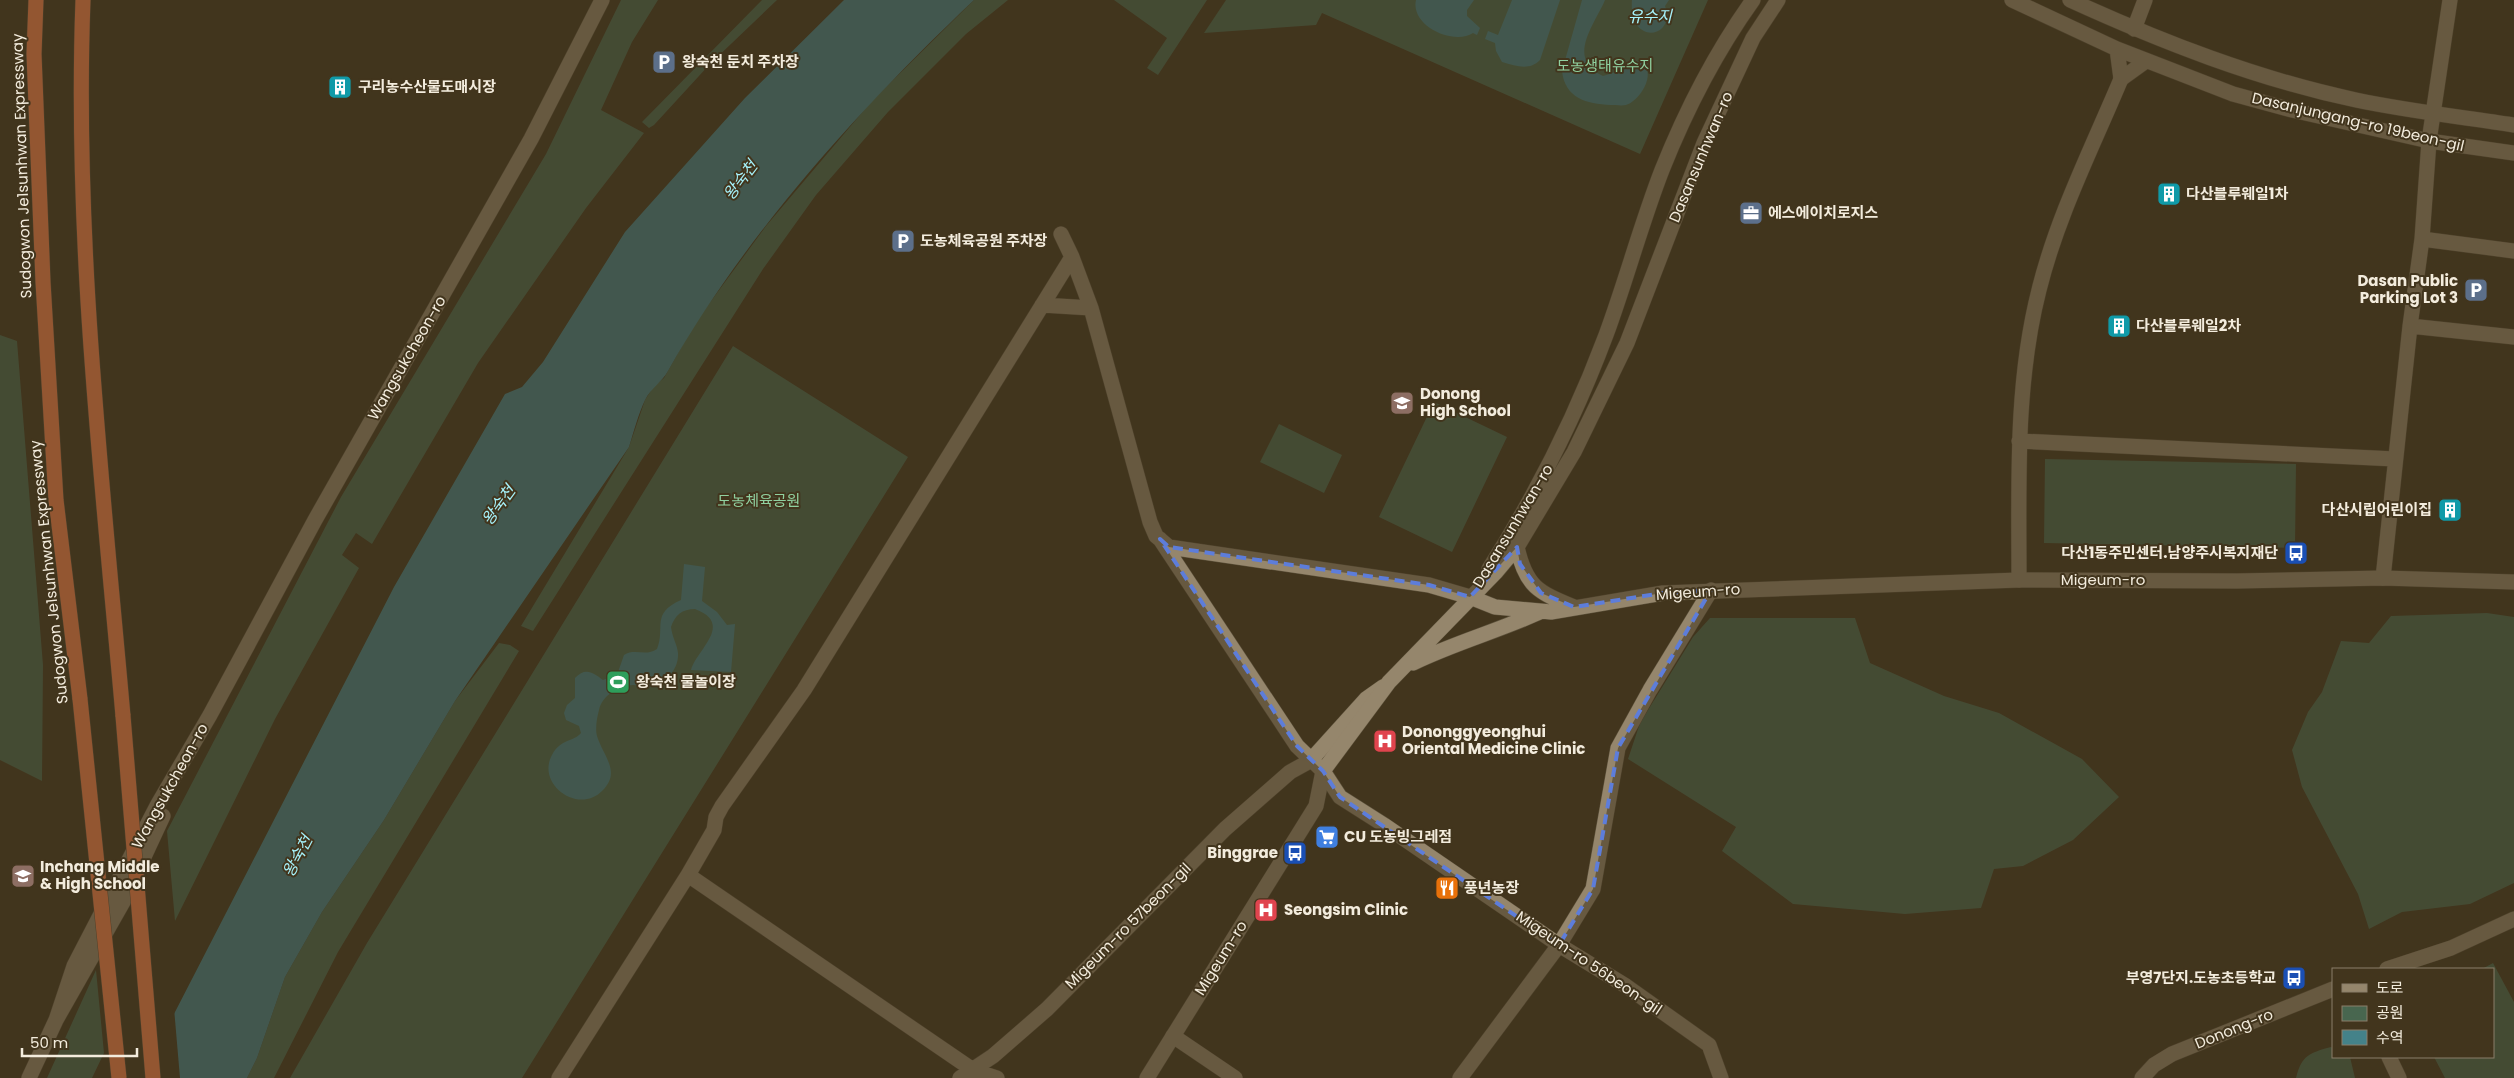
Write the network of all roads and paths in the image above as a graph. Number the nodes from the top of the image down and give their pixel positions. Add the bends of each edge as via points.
1 (36, 0) edge
2 (83, 0) edge
3 (602, 0) edge
4 (1753, 0) edge
5 (1778, 0) edge
6 (2012, 0) edge
7 (2070, 0) edge
8 (2145, 0) edge
9 (2450, 0) edge
10 (2134, 29) junction
11 (2116, 49) junction
12 (2146, 61) junction
13 (2122, 79) junction
14 (2434, 112) junction
15 (2514, 125) edge
16 (2429, 141) junction
17 (2514, 153) edge
18 (1061, 234) dead end
19 (2422, 239) junction
20 (2514, 251) edge
21 (1072, 257) junction
22 (1042, 305) junction
23 (1091, 308) junction
24 (2410, 326) junction
25 (2514, 337) edge
26 (2019, 441) junction
27 (2394, 459) junction
28 (1160, 539) junction
29 (1517, 547) junction
30 (2383, 578) junction
31 (2019, 580) junction
32 (2514, 582) edge
33 (1711, 590) junction
34 (1470, 597) junction
35 (1574, 608) junction
36 (1541, 612) junction
37 (1404, 667) junction
38 (1390, 682) junction
39 (1310, 761) junction
40 (1323, 770) junction
41 (1290, 772) junction
42 (688, 875) junction
43 (2514, 920) edge
44 (1559, 945) junction
45 (2390, 968) edge
46 (2332, 989) edge
47 (1173, 1036) junction
48 (2390, 1058) edge
49 (973, 1070) junction
50 (30, 1078) edge
51 (119, 1078) edge
52 (154, 1078) edge
53 (559, 1078) edge
54 (960, 1078) edge
55 (997, 1078) edge
56 (1147, 1078) edge
57 (1235, 1078) edge
58 (1460, 1078) edge
59 (1721, 1078) edge
60 (2142, 1078) edge
61 (2400, 1078) edge

1 - 51 highway, Sudogwon Je1sunhwan Expressway, bridge via 34,54 55,490
2 - 52 highway, bridge via 81,65 87,302
3 - 50 street, Wangsukcheon-ro via 531,140 158,804 74,966 56,1020
4 - 34 street, Dasansunhwan-ro via 1719,52 1682,122 1606,335 1568,430
5 - 29 street, Dasansunhwan-ro via 1753,38 1704,142 1627,343 1594,413
6 - 11 street, Dasanjungang-ro 19beon-gil
7 - 10 street, Dasanjungang-ro 19beon-gil
8 - 10 street
9 - 14 street
10 - 14 street, Dasanjungang-ro 19beon-gil via 2195,53 2311,89 2356,100
11 - 12 street, Dasanjungang-ro 19beon-gil
11 - 13 street
12 - 13 street
12 - 16 street, Dasanjungang-ro 19beon-gil via 2233,94
13 - 26 street via 2065,213 2039,290 2025,372
14 - 15 street, Dasanjungang-ro 19beon-gil
14 - 16 street
16 - 17 street, Dasanjungang-ro 19beon-gil
16 - 19 street
18 - 21 street
19 - 20 street
19 - 24 street
21 - 22 street
21 - 23 street
22 - 23 street
22 - 42 street via 804,690 722,806 714,830
23 - 28 street via 1150,522
24 - 25 street
24 - 27 street
26 - 27 street
26 - 31 street
27 - 30 street
28 - 34 street via 1169,547 1429,585
28 - 39 street
29 - 34 street, Dasansunhwan-ro
29 - 35 street via 1520,564 1540,593
30 - 31 street, Migeum-ro
30 - 32 street, Migeum-ro
31 - 33 street, Migeum-ro
33 - 35 street, Migeum-ro via 1663,593
33 - 44 street via 1618,748 1593,889
34 - 36 street, Migeum-ro via 1495,607
34 - 37 street, Migeum-ro
35 - 36 street, Migeum-ro
36 - 37 street via 1444,648
37 - 38 street, Migeum-ro
38 - 39 street, Migeum-ro 57beon-gil via 1366,700
38 - 40 street, Migeum-ro
39 - 40 street
39 - 41 street, Migeum-ro 57beon-gil
40 - 41 street
40 - 44 street, Migeum-ro 56beon-gil via 1340,797
40 - 47 street, Migeum-ro via 1316,806
41 - 49 street, Migeum-ro 57beon-gil via 1224,829 1047,1009
42 - 49 street
42 - 53 street
43 - 45 street via 2451,948
44 - 58 street
44 - 59 street, Migeum-ro 56beon-gil via 1626,986 1708,1045
46 - 60 street, Donong-ro via 2172,1054 2154,1065
47 - 56 street, Migeum-ro
47 - 57 street
48 - 61 street
49 - 54 street, Migeum-ro 57beon-gil
49 - 55 street

